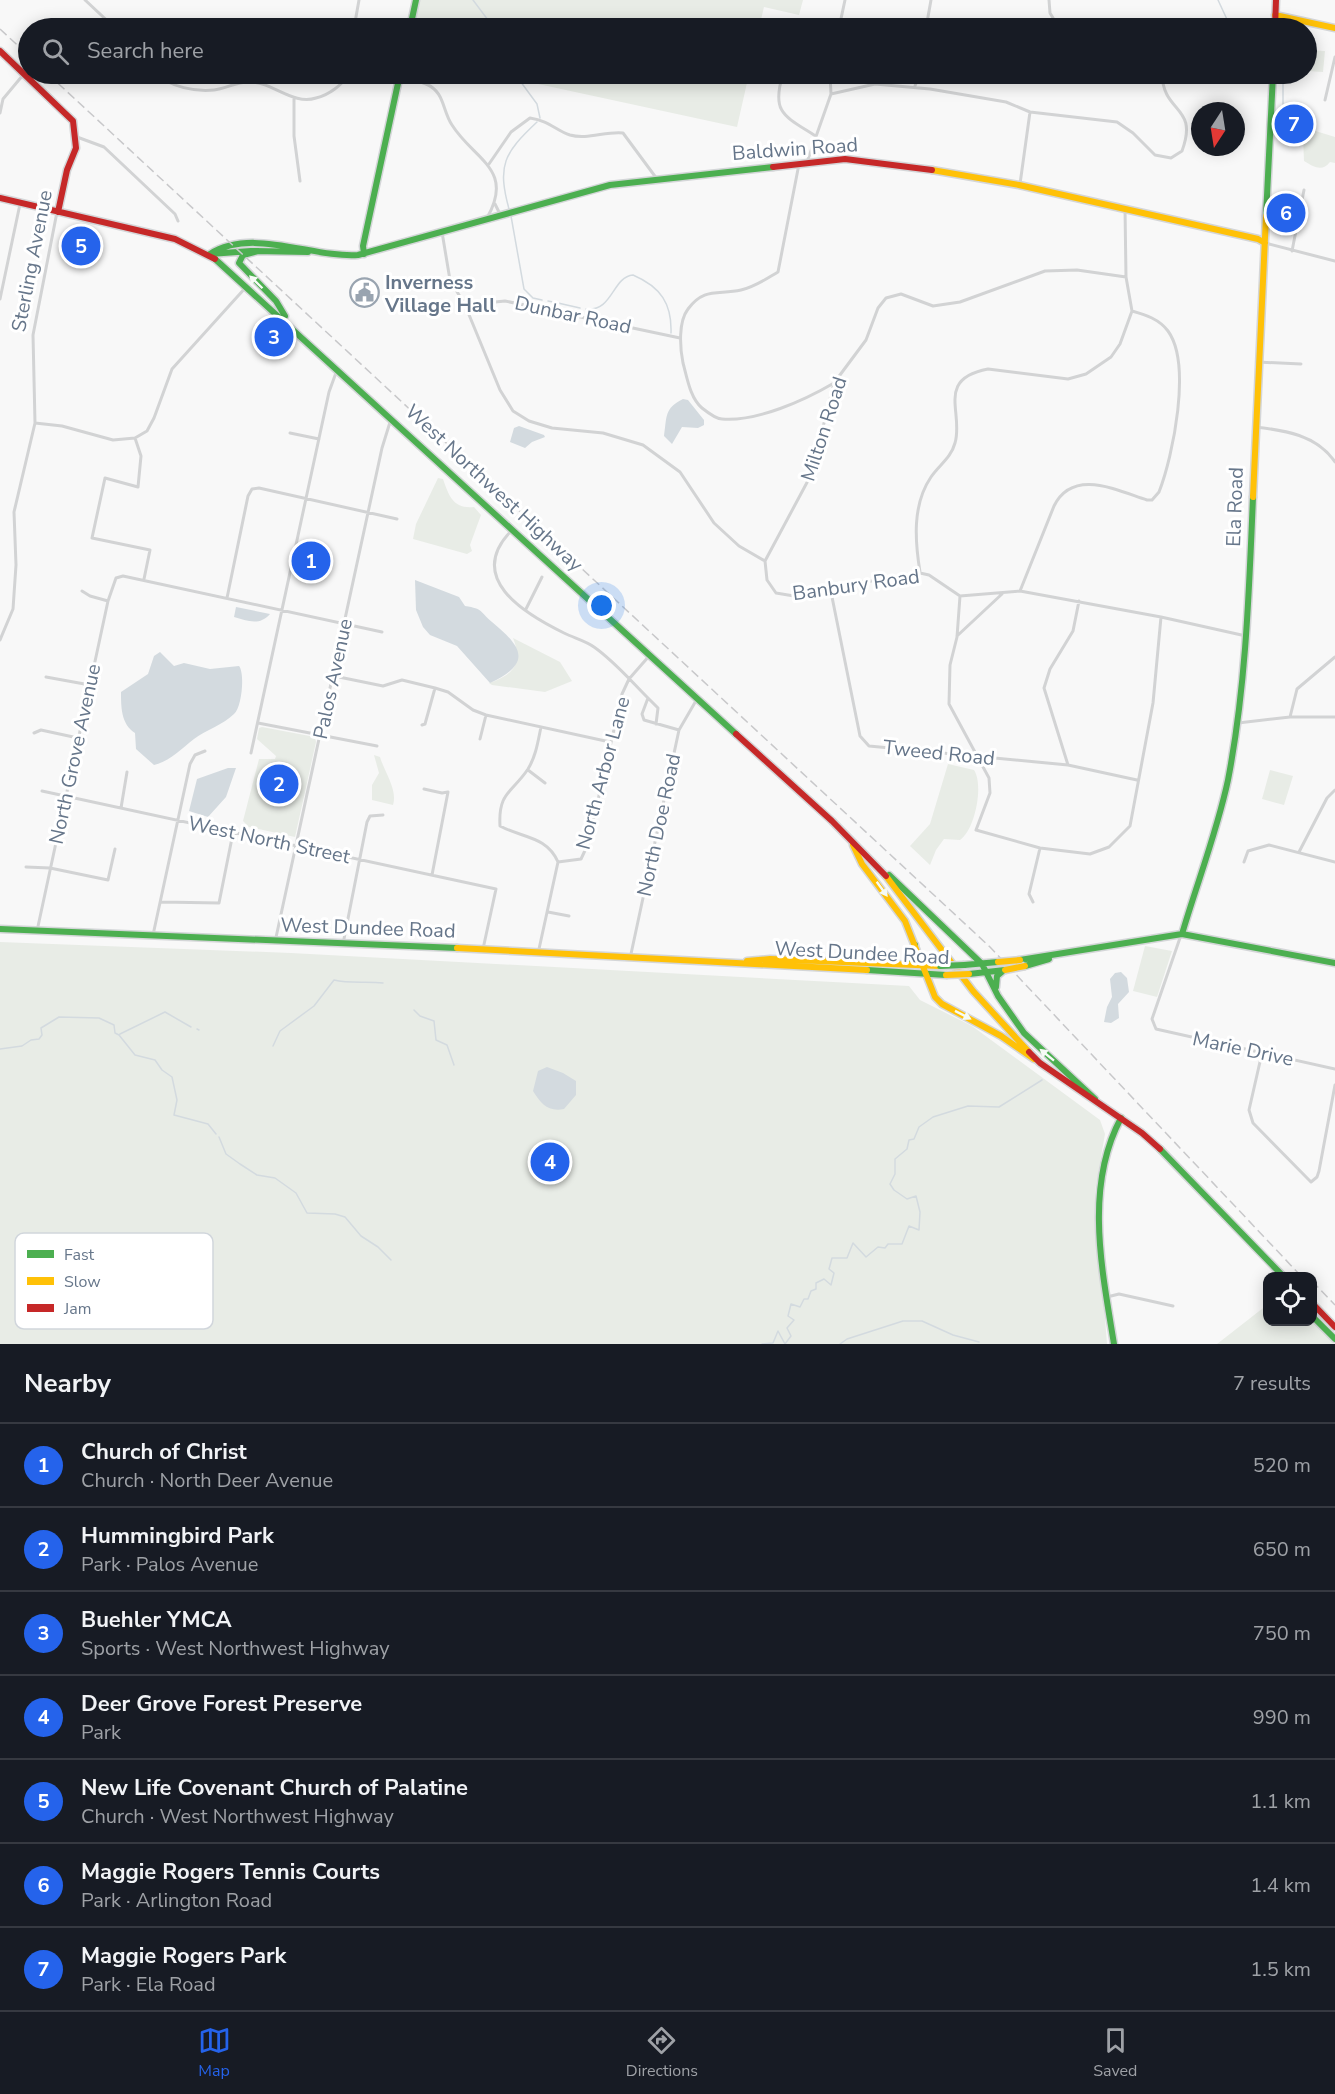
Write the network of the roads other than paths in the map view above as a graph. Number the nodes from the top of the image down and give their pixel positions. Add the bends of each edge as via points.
1 (85, 0) edge
2 (359, 0) edge
3 (416, 0) edge
4 (845, 0) edge
5 (931, 0) edge
6 (1049, 0) edge
7 (1276, 0) edge
8 (1275, 15) joint
9 (104, 18) edge
10 (356, 18) edge
11 (412, 18) edge
12 (841, 18) edge
13 (928, 18) edge
14 (1053, 18) edge
15 (1289, 18) edge
16 (1317, 24) edge
17 (1335, 28) edge
18 (0, 51) edge
19 (1335, 57) edge
20 (18, 68) edge
21 (18, 82) edge
22 (36, 84) edge
23 (176, 84) edge
24 (238, 84) edge
25 (268, 84) edge
26 (339, 84) edge
27 (398, 84) edge
28 (427, 84) edge
29 (781, 84) edge
30 (830, 84) edge
31 (916, 84) edge
32 (1162, 84) edge
33 (1272, 84) edge
34 (915, 87) junction
35 (831, 94) junction
36 (294, 98) junction
37 (1325, 100) dead end
38 (1030, 112) junction
39 (0, 113) edge
40 (814, 135) junction
41 (77, 138) junction
42 (807, 162) junction
43 (799, 163) junction
44 (489, 164) junction
45 (657, 179) junction
46 (300, 181) dead end
47 (1019, 185) junction
48 (1304, 190) dead end
49 (0, 198) edge
50 (21, 203) junction
51 (495, 204) junction
52 (1125, 208) junction
53 (58, 212) junction
54 (501, 216) junction
55 (486, 220) junction
56 (178, 221) dead end
57 (442, 232) junction
58 (1265, 243) junction
59 (258, 251) junction
60 (1292, 251) junction
61 (309, 252) junction
62 (210, 254) junction
63 (364, 254) junction
64 (1335, 261) edge
65 (1126, 277) junction
66 (248, 285) junction
67 (0, 298) edge
68 (465, 305) junction
69 (1132, 311) junction
70 (288, 321) junction
71 (680, 338) junction
72 (1257, 362) junction
73 (1301, 364) dead end
74 (338, 368) junction
75 (834, 383) junction
76 (392, 417) junction
77 (35, 423) junction
78 (1255, 427) junction
79 (290, 433) dead end
80 (135, 438) junction
81 (319, 439) junction
82 (1335, 460) edge
83 (306, 499) junction
84 (369, 512) junction
85 (397, 519) dead end
86 (514, 528) junction
87 (765, 561) junction
88 (920, 573) junction
89 (542, 577) dead end
90 (144, 580) junction
91 (830, 587) junction
92 (82, 591) dead end
93 (1020, 591) junction
94 (1004, 593) junction
95 (960, 596) junction
96 (227, 598) junction
97 (108, 601) junction
98 (1079, 601) junction
99 (526, 609) junction
100 (280, 610) junction
101 (1161, 617) junction
102 (345, 623) junction
103 (382, 632) dead end
104 (1246, 636) junction
105 (957, 637) junction
106 (0, 640) edge
107 (650, 655) junction
108 (1335, 657) edge
109 (333, 676) junction
110 (46, 677) dead end
111 (629, 679) junction
112 (90, 685) junction
113 (435, 688) junction
114 (648, 698) junction
115 (697, 699) junction
116 (486, 715) junction
117 (1290, 717) junction
118 (1335, 717) edge
119 (258, 723) junction
120 (1238, 723) junction
121 (656, 724) junction
122 (422, 725) dead end
123 (541, 728) junction
124 (679, 730) junction
125 (34, 733) dead end
126 (320, 735) junction
127 (78, 738) junction
128 (480, 739) dead end
129 (610, 742) junction
130 (377, 746) dead end
131 (205, 751) dead end
132 (251, 753) dead end
133 (980, 758) junction
134 (1068, 765) junction
135 (528, 770) junction
136 (127, 772) dead end
137 (1137, 780) junction
138 (545, 783) dead end
139 (424, 789) dead end
140 (1335, 790) edge
141 (42, 791) dead end
142 (65, 795) junction
143 (121, 808) junction
144 (383, 815) dead end
145 (178, 820) junction
146 (233, 832) junction
147 (851, 840) junction
148 (296, 846) junction
149 (1040, 848) junction
150 (115, 849) dead end
151 (1299, 852) junction
152 (359, 860) junction
153 (558, 862) junction
154 (1244, 862) dead end
155 (1335, 862) edge
156 (26, 867) dead end
157 (50, 868) junction
158 (883, 872) junction
159 (432, 875) junction
160 (160, 902) junction
161 (1033, 902) dead end
162 (548, 912) junction
163 (569, 916) dead end
164 (0, 928) edge
165 (37, 931) junction
166 (1182, 934) junction
167 (153, 936) junction
168 (275, 942) junction
169 (915, 942) junction
170 (343, 944) junction
171 (483, 949) junction
172 (539, 950) junction
173 (631, 954) junction
174 (1060, 956) junction
175 (736, 961) junction
176 (1335, 963) edge
177 (905, 964) junction
178 (982, 964) junction
179 (922, 966) junction
180 (1005, 970) junction
181 (986, 972) junction
182 (925, 975) junction
183 (998, 996) junction
184 (1262, 1053) junction
185 (1040, 1063) junction
186 (1335, 1069) edge
187 (1335, 1085) edge
188 (1105, 1109) junction
189 (1121, 1118) junction
190 (1278, 1272) edge
191 (1107, 1297) junction
192 (1173, 1306) dead end
193 (1317, 1308) edge
194 (1317, 1321) edge
195 (1335, 1327) edge
196 (1335, 1339) edge
197 (1114, 1344) edge

1 - 9 street
2 - 10 street
3 - 11 main road
4 - 12 street
5 - 13 street
6 - 14 street
7 - 8 main road
8 - 15 main road
16 - 17 main road
18 - 20 main road
19 - 37 street
21 - 39 street via 3,99
22 - 41 main road via 68,114
23 - 24 street via 214,90
25 - 36 street
26 - 36 street via 315,99
27 - 63 main road
28 - 44 street via 443,98 451,124
29 - 40 street via 777,104 780,110
30 - 35 street
31 - 34 street
32 - 38 street via 1171,103 1185,115 1188,128 1182,151 1171,158 1155,155 1117,122
33 - 58 main road, Ela Road
34 - 35 street via 876,84
34 - 38 street via 1006,102
35 - 40 street
36 - 46 street
38 - 47 street
40 - 42 street
41 - 53 main road, Sterling Avenue
41 - 56 street via 104,147
42 - 43 main road, Baldwin Road
42 - 47 main road, Baldwin Road via 885,162
43 - 45 main road, Baldwin Road
43 - 71 street via 778,272 741,290 705,293 686,310
44 - 45 street via 511,132 530,118 550,123 570,135 623,133
44 - 51 street via 496,181
45 - 54 main road, Baldwin Road via 610,185
47 - 52 main road, Baldwin Road
48 - 60 street
49 - 50 main road, West Northwest Highway
50 - 53 main road, West Northwest Highway
50 - 67 street
51 - 54 street
51 - 55 street
52 - 58 main road, Baldwin Road
52 - 65 street
53 - 62 main road, West Northwest Highway via 175,238
53 - 77 street, Sterling Avenue via 33,335
54 - 55 main road, Baldwin Road
55 - 57 main road, Baldwin Road
57 - 63 main road, Baldwin Road
57 - 68 street via 450,280
58 - 60 street
58 - 72 main road, Ela Road
59 - 61 main road
59 - 62 main road
70 -> 59 main road via 276,301 239,263 243,255
60 - 64 street
61 - 62 main road via 239,244 215,248
61 - 63 main road, Baldwin Road
62 - 66 main road, West Northwest Highway
65 - 69 street
65 - 75 street, Milton Road via 1077,270 1045,271 960,302 933,306 895,294 878,308 866,340
66 - 70 main road, West Northwest Highway
66 - 80 street via 172,369 154,418 147,431
68 - 71 street, Dunbar Road via 505,301
68 - 87 street via 500,390 513,411 552,428 603,433 642,445 680,472 714,523 739,546
69 - 88 street via 1116,349 1104,363 1086,374 1068,379 988,369 969,375 960,385 954,402 955,446 928,482 919,507 916,545
69 - 93 street via 1166,328 1176,352 1178,414 1159,492 1147,500 1095,485 1069,488 1054,506
70 - 74 main road, West Northwest Highway
71 - 75 street via 693,394 701,407 720,419 743,418 804,401
72 - 73 street
72 - 78 main road, Ela Road
74 - 76 main road, West Northwest Highway
74 - 81 street
75 - 87 street, Milton Road via 812,475
76 - 84 street, Palos Avenue
76 - 86 main road, West Northwest Highway
77 - 80 street via 113,440
77 - 106 street, Sterling Avenue via 14,512 13,609
78 - 82 street via 1287,430 1315,442
78 - 104 main road, Ela Road
79 - 81 street
80 - 90 street via 141,456 138,487 105,478 92,538 150,550
81 - 83 street
83 - 84 street
83 - 96 street via 252,489
83 - 100 street
84 - 85 street
84 - 102 street, Palos Avenue
86 - 99 street via 499,547 494,570 499,587
86 - 107 main road, West Northwest Highway
87 - 91 street, Banbury Road via 767,580 777,593 794,596
88 - 91 street, Banbury Road
88 - 95 street, Banbury Road
89 - 99 street
90 - 96 street
90 - 97 street, North Grove Avenue via 116,578
91 - 133 street, Tweed Road via 860,736 869,746
92 - 97 street
93 - 94 street
93 - 98 street
94 - 95 street
94 - 105 street
95 - 105 street
96 - 100 street
97 - 112 street, North Grove Avenue
98 - 101 street
98 - 134 street via 1073,632 1050,669 1044,688
99 - 111 street via 563,633 592,645
100 - 102 street
100 - 119 street
101 - 104 street
101 - 137 street via 1153,703
102 - 103 street
102 - 109 street, Palos Avenue
104 - 120 main road, Ela Road
105 - 133 street via 950,665 949,704
107 - 111 street, North Arbor Lane
107 - 115 main road, West Northwest Highway
108 - 117 street via 1297,689
109 - 113 street via 383,686 402,680
109 - 126 street, Palos Avenue
110 - 112 street
111 - 114 street
111 - 129 street, North Arbor Lane
112 - 127 street, North Grove Avenue
113 - 116 street
113 - 122 street
114 - 121 street via 658,708
114 - 121 street via 642,714 644,720
115 - 124 street, North Doe Road
115 - 147 main road, West Northwest Highway
116 - 123 street
116 - 128 street
117 - 118 street
117 - 120 street
119 - 126 street
119 - 132 street
120 - 166 main road, Ela Road via 1222,804
121 - 124 street
123 - 129 street
123 - 135 street
124 - 173 street, North Doe Road
125 - 127 street via 41,730
126 - 130 street
126 - 148 street, Palos Avenue
127 - 142 street, North Grove Avenue
129 - 153 street, North Arbor Lane via 588,844 581,859
131 - 145 street via 195,755 190,764
133 - 134 street, Tweed Road
133 - 149 street via 989,778 990,793 976,831
134 - 137 street, Tweed Road
135 - 138 street
135 - 153 street via 502,799 500,826 516,835 541,840
136 - 143 street
137 - 149 street via 1130,826 1109,847 1090,854
139 - 159 street via 448,792
140 - 151 street
141 - 142 street, West North Street
142 - 143 street, West North Street
142 - 157 street, North Grove Avenue
143 - 145 street, West North Street
144 - 152 street via 370,816
145 - 146 street, West North Street
145 - 160 street
146 - 148 street, West North Street
146 - 160 street via 219,903
147 - 158 main road, West Northwest Highway
147 -> 169 main road via 862,864 905,921
148 - 152 street, West North Street
148 - 168 street, Palos Avenue
149 - 161 street via 1029,894
150 - 157 street via 108,880
151 - 154 street via 1269,844 1248,851
151 - 155 street
152 - 159 street, West North Street
152 - 170 street
153 - 162 street, North Arbor Lane
156 - 157 street
157 - 165 street, North Grove Avenue
158 - 178 main road
158 - 185 main road, West Northwest Highway via 991,1013
159 - 171 street, West North Street via 496,889
160 - 167 street
162 - 163 street
162 - 172 street, North Arbor Lane
164 - 165 main road, West Dundee Road
165 - 167 main road, West Dundee Road
166 - 174 main road
166 - 176 main road
166 - 184 street, Marie Drive via 1153,1025 1160,1030
167 - 168 main road, West Dundee Road
168 - 170 main road, West Dundee Road
169 - 177 main road via 912,958
169 - 179 main road
170 - 171 main road, West Dundee Road
171 - 172 main road, West Dundee Road
172 - 173 main road, West Dundee Road
173 - 175 main road, West Dundee Road
174 - 178 main road, West Dundee Road, bridge
174 - 180 main road, West Dundee Road, bridge
175 - 177 main road, West Dundee Road
175 - 182 main road, West Dundee Road
177 - 179 main road, West Dundee Road
178 - 179 main road, West Dundee Road, bridge
178 - 181 main road
179 - 182 main road
180 - 181 main road, West Dundee Road
180 - 183 main road via 995,981
181 - 182 main road, West Dundee Road, bridge
181 - 183 main road
182 -> 185 main road via 942,1004 1001,1036
188 -> 183 main road via 1031,1042
184 - 186 street, Marie Drive
184 - 187 street via 1250,1116 1308,1181 1314,1180 1319,1171
185 - 188 main road
188 - 189 main road
189 - 190 main road via 1166,1154
189 - 191 main road via 1112,1131 1103,1168 1099,1237
191 - 192 street via 1119,1294
191 - 197 main road
193 - 195 main road
194 - 196 main road

